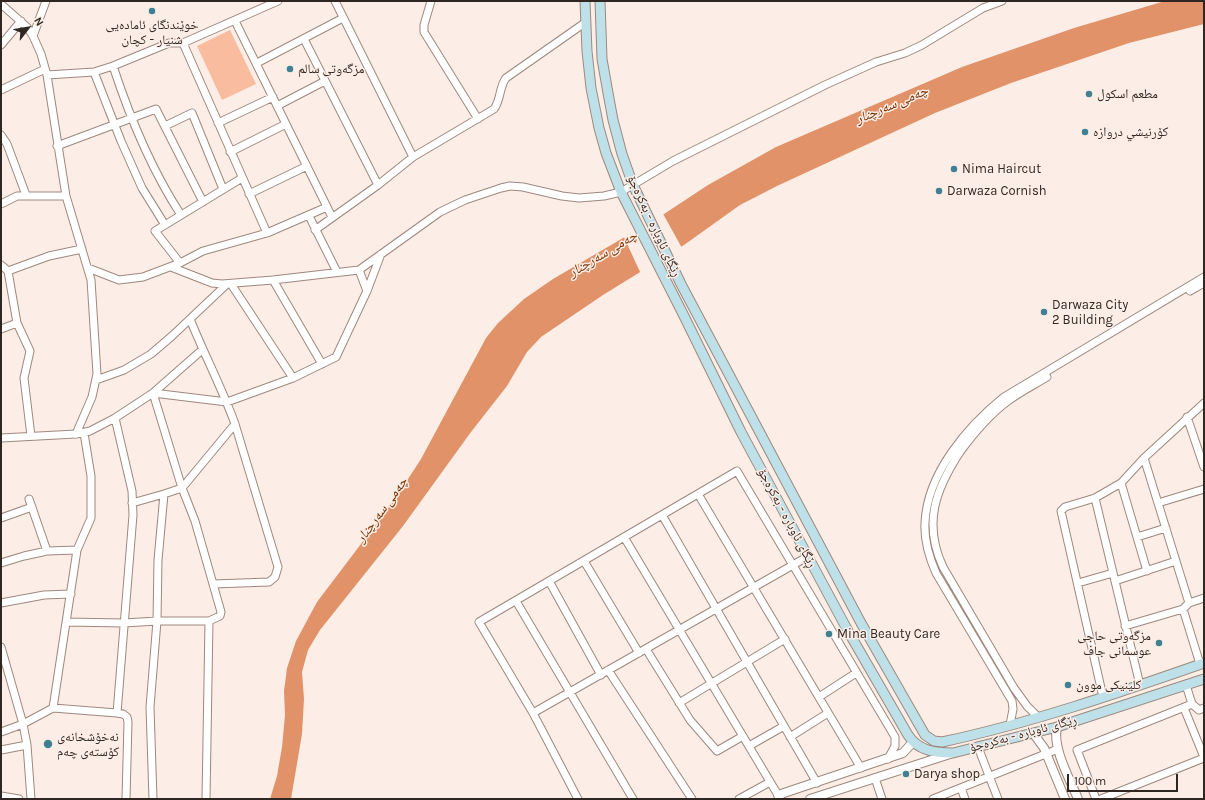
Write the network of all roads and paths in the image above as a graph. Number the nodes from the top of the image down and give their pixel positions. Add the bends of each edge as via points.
1 (46, 1) edge
2 (278, 1) edge
3 (335, 1) edge
4 (431, 1) edge
5 (585, 1) edge
6 (600, 1) edge
7 (1002, 1) edge
8 (1, 4) edge
9 (344, 18) junction
10 (21, 21) junction
11 (235, 21) junction
12 (586, 22) junction
13 (33, 36) junction
14 (304, 39) junction
15 (183, 43) junction
16 (1, 45) edge
17 (257, 63) junction
18 (113, 66) junction
19 (46, 72) junction
20 (94, 72) junction
21 (325, 81) junction
22 (1, 90) edge
23 (273, 97) junction
24 (277, 106) junction
25 (132, 118) junction
26 (478, 119) junction
27 (218, 123) junction
28 (115, 124) junction
29 (286, 124) junction
30 (164, 126) junction
31 (1, 135) edge
32 (57, 146) junction
33 (230, 152) junction
34 (413, 158) junction
35 (307, 166) junction
36 (242, 178) junction
37 (378, 185) junction
38 (633, 185) junction
39 (223, 190) junction
40 (621, 192) junction
41 (249, 194) junction
42 (26, 195) junction
43 (66, 196) junction
44 (203, 202) junction
45 (1, 204) edge
46 (327, 207) junction
47 (181, 215) junction
48 (309, 216) junction
49 (332, 217) junction
50 (165, 225) junction
51 (315, 230) junction
52 (267, 233) junction
53 (82, 250) junction
54 (381, 253) junction
55 (180, 264) junction
56 (1, 265) edge
57 (171, 267) junction
58 (88, 268) junction
59 (359, 270) junction
60 (8, 271) junction
61 (337, 272) junction
62 (1204, 277) edge
63 (273, 280) junction
64 (1204, 283) edge
65 (228, 284) junction
66 (681, 284) junction
67 (671, 289) junction
68 (367, 291) junction
69 (190, 319) junction
70 (17, 323) junction
71 (1, 329) edge
72 (202, 350) junction
73 (322, 364) junction
74 (294, 378) junction
75 (96, 380) junction
76 (153, 393) junction
77 (228, 402) junction
78 (1204, 403) edge
79 (1187, 417) junction
80 (115, 418) junction
81 (236, 424) junction
82 (84, 432) junction
83 (76, 434) junction
84 (31, 436) junction
85 (1, 438) edge
86 (1144, 458) junction
87 (1203, 460) edge
88 (1204, 468) edge
89 (1121, 483) junction
90 (182, 488) junction
91 (1204, 489) edge
92 (164, 494) junction
93 (698, 494) junction
94 (1095, 498) junction
95 (29, 499) dead end
96 (132, 503) junction
97 (1158, 503) junction
98 (32, 507) junction
99 (662, 515) junction
100 (1, 518) edge
101 (1166, 528) junction
102 (1136, 537) junction
103 (624, 538) junction
104 (77, 550) junction
105 (47, 551) junction
106 (807, 557) junction
107 (584, 561) junction
108 (1176, 561) junction
109 (1, 563) edge
110 (792, 565) junction
111 (1146, 571) junction
112 (1113, 573) junction
113 (549, 581) junction
114 (1115, 581) junction
115 (1078, 583) junction
116 (213, 584) junction
117 (754, 587) junction
118 (71, 594) junction
119 (1204, 598) edge
120 (516, 601) junction
121 (1, 603) edge
122 (1189, 603) junction
123 (716, 609) junction
124 (1183, 609) junction
125 (157, 621) junction
126 (209, 621) junction
127 (67, 622) junction
128 (124, 623) junction
129 (861, 623) junction
130 (1125, 626) junction
131 (679, 630) junction
132 (848, 631) junction
133 (785, 639) junction
134 (1, 647) edge
135 (646, 649) junction
136 (638, 653) junction
137 (747, 662) junction
138 (1202, 664) edge
139 (608, 670) junction
140 (856, 673) junction
141 (600, 675) junction
142 (1204, 679) edge
143 (711, 684) junction
144 (1140, 685) junction
145 (1186, 685) junction
146 (570, 692) junction
147 (819, 697) junction
148 (1102, 698) junction
149 (679, 703) junction
150 (1192, 704) junction
151 (53, 708) junction
152 (1184, 708) junction
153 (1204, 708) edge
154 (117, 713) junction
155 (533, 713) junction
156 (828, 713) junction
157 (1055, 713) junction
158 (1038, 718) junction
159 (23, 724) junction
160 (1010, 725) junction
161 (784, 726) junction
162 (1054, 728) junction
163 (1, 732) edge
164 (1033, 733) junction
165 (743, 736) junction
166 (790, 736) junction
167 (913, 742) junction
168 (28, 745) junction
169 (749, 746) junction
170 (978, 746) junction
171 (1058, 749) junction
172 (1, 750) edge
173 (953, 753) junction
174 (1047, 754) junction
175 (1204, 758) edge
176 (888, 759) junction
177 (861, 768) junction
178 (989, 776) junction
179 (875, 778) junction
180 (770, 782) junction
181 (817, 783) junction
182 (961, 788) junction
183 (1, 796) edge
184 (779, 797) edge
185 (936, 798) edge
186 (19, 799) edge
187 (32, 799) edge
188 (126, 799) edge
189 (153, 799) edge
190 (206, 799) edge
191 (578, 799) edge
192 (633, 799) edge
193 (692, 799) edge
194 (739, 799) edge
195 (810, 799) edge
196 (882, 799) edge
197 (965, 799) edge
198 (998, 799) edge
199 (1065, 799) edge
200 (1078, 799) edge
201 (1096, 799) edge
202 (1101, 799) edge

1 - 13 street
2 - 11 street
3 - 9 street
4 - 26 street via 424,32
5 - 12 main road, ڕێگای ئاوبارە - بەکرەجۆ
6 - 38 main road, ڕێگای ئاوبارە - بەکرەجۆ via 602,58 608,93 622,154
7 - 38 street via 983,8 905,53 876,62 831,82 673,161
8 - 10 street
9 - 14 street
9 - 34 street
10 - 13 street
10 - 16 street
11 - 15 street
11 - 17 street
12 - 26 street via 506,78 497,106
12 - 40 main road, ڕێگای ئاوبارە - بەکرەجۆ via 591,88 599,128
13 - 19 street
14 - 17 street
14 - 21 street
15 - 18 street via 169,43
15 - 27 street
17 - 23 street
18 - 20 street
18 - 25 street
19 - 20 street
19 - 22 street
19 - 32 street
20 - 28 street
21 - 24 street
21 - 37 street
23 - 24 street
23 - 27 street
24 - 29 street
25 - 28 street
25 - 30 street via 156,109
25 - 47 street via 163,187
26 - 34 street
27 - 33 street
28 - 32 street
28 - 50 street via 142,188
29 - 33 street
29 - 35 street
30 - 39 street via 192,113
30 - 44 street
31 - 42 street via 7,144
32 - 43 street
33 - 36 street
34 - 37 street
35 - 41 street
35 - 46 street
36 - 39 street
36 - 41 street
37 - 49 street
38 - 40 street
38 - 66 main road, ڕێگای ئاوبارە - بەکرەجۆ
39 - 44 street
40 - 54 street via 579,198 523,187 501,188 448,208
40 - 67 main road, ڕێگای ئاوبارە - بەکرەجۆ
41 - 52 street
42 - 43 street
42 - 45 street via 17,196
43 - 53 street
44 - 47 street
46 - 48 street
46 - 49 street
47 - 50 street
48 - 51 street
48 - 52 street
49 - 51 street
50 - 55 street via 155,231
51 - 61 street
52 - 55 street via 203,251
53 - 58 street
53 - 60 street via 49,256
54 - 59 street
54 - 68 street
55 - 57 street
56 - 60 street
57 - 58 street via 128,280 119,280
57 - 65 street via 212,283
58 - 75 street via 92,289
59 - 61 street
59 - 68 street
60 - 70 street
61 - 63 street
62 - 160 street via 1004,397 990,408 960,441 936,482 925,514 928,554 936,573 1012,701
63 - 65 street
63 - 73 street
64 - 158 street via 1008,401 973,434 940,487 934,506 933,521 934,540 939,558 1014,688
65 - 69 street
65 - 74 street
66 - 67 main road
66 - 129 main road, ڕێگای ئاوبارە - بەکرەجۆ
67 - 106 main road, ڕێگای ئاوبارە - بەکرەجۆ via 741,432
68 - 73 street via 336,357
69 - 72 street
69 - 75 street via 151,354 124,370
70 - 71 street
70 - 84 street via 30,351 24,378
72 - 76 street
72 - 77 street
73 - 74 street
74 - 77 street
75 - 83 street via 92,397
76 - 77 street
76 - 80 street
76 - 90 street
77 - 81 street
78 - 79 street
79 - 86 street
79 - 87 street
80 - 82 street
80 - 96 street via 132,491
81 - 90 street
81 - 116 street via 278,567 275,577 269,582
82 - 83 street
82 - 104 street via 91,476 91,518
83 - 84 street
84 - 85 street
86 - 89 street
86 - 97 street
87 - 88 street
89 - 94 street
89 - 102 street
90 - 92 street
90 - 116 street
91 - 97 street
92 - 96 street
92 - 125 street via 158,560
93 - 99 street
93 - 110 street via 737,471
93 - 117 street
94 - 112 street
94 - 115 street via 1064,507 1061,511
95 - 98 street
96 - 128 street
97 - 101 street
98 - 100 street
98 - 105 street
99 - 103 street
99 - 123 street
101 - 102 street
101 - 108 street
102 - 111 street
103 - 107 street
103 - 131 street
104 - 105 street
104 - 118 street
105 - 109 street
106 - 110 street
106 - 132 main road, ڕێگای ئاوبارە - بەکرەجۆ
107 - 113 street
107 - 136 street
108 - 111 street
108 - 122 street
110 - 117 street
110 - 140 street
111 - 114 street
112 - 114 street
112 - 115 street
113 - 120 street
113 - 141 street
114 - 130 street
115 - 148 street
116 - 126 street via 221,612 220,616
117 - 123 street
117 - 133 street
118 - 121 street via 44,595
118 - 127 street
119 - 122 street
120 - 146 street
120 - 155 street via 479,622
122 - 124 street
123 - 131 street
123 - 137 street
124 - 130 street
124 - 138 street
125 - 126 street
125 - 128 street
125 - 189 street via 150,707
126 - 190 street
127 - 128 street
127 - 151 street
128 - 154 street
129 - 132 main road
129 - 160 main road, ڕێگای ئاوبارە - بەکرەجۆ via 930,740 942,742
130 - 144 street
131 - 135 street
131 - 143 street
132 - 167 main road, ڕێگای ئاوبارە - بەکرەجۆ
133 - 137 street
133 - 147 street
134 - 159 street
135 - 136 street
135 - 149 street
136 - 139 street
137 - 143 street
137 - 161 street
138 - 144 main road
139 - 141 street
139 - 193 street
140 - 147 street
140 - 176 street via 894,737 895,746
141 - 146 street
142 - 145 main road, ڕێگای ئاوبارە - بەکرەجۆ
143 - 149 street
143 - 165 street
144 - 148 main road
145 - 150 street
145 - 162 main road, ڕێگای ئاوبارە - بەکرەجۆ
146 - 155 street
146 - 192 street
147 - 156 street
148 - 157 main road
149 - 165 street via 717,752
150 - 152 street
150 - 153 street via 1200,710
151 - 154 street
151 - 159 street
152 - 175 street
152 - 201 street via 1077,750
154 - 188 street via 127,717 128,722
155 - 191 street
156 - 166 street
156 - 177 street
157 - 158 main road
157 - 162 main road via 1049,719
158 - 160 main road
159 - 163 street
159 - 168 street
161 - 166 street
161 - 169 street
162 - 164 main road, ڕێگای ئاوبارە - بەکرەجۆ
162 - 171 street
164 - 170 main road, ڕێگای ئاوبارە - بەکرەجۆ
164 - 174 street
165 - 169 street
166 - 181 street
167 - 173 main road, ڕێگای ئاوبارە - بەکرەجۆ via 926,750
167 - 176 street via 903,753
168 - 172 street
168 - 187 street
169 - 180 street
170 - 173 main road, ڕێگای ئاوبارە - بەکرەجۆ
170 - 178 street
171 - 174 street
171 - 200 street
173 - 179 street
174 - 178 street
174 - 199 street
175 - 202 street
176 - 177 street
177 - 181 street
178 - 182 street
178 - 198 street
179 - 195 street
179 - 196 street
180 - 184 street
180 - 194 street
181 - 184 street
182 - 185 street
182 - 197 street
183 - 186 street

